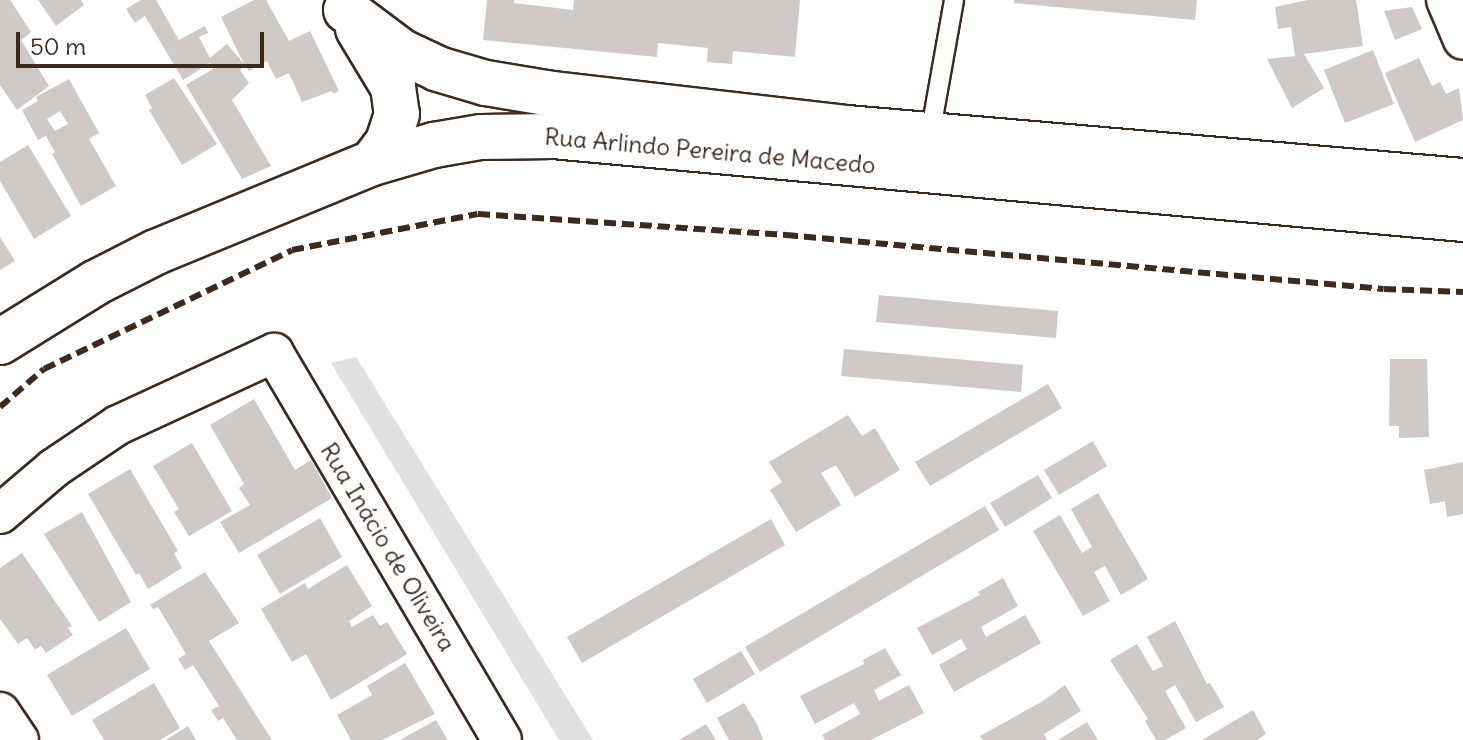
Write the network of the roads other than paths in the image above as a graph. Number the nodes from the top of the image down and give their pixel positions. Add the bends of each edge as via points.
1 (954, 0) edge
2 (1446, 0) edge
3 (343, 5) edge
4 (1463, 40) edge
5 (927, 152) junction
6 (372, 163) junction
7 (1463, 181) edge
8 (1463, 219) edge
9 (0, 342) edge
10 (0, 514) edge
11 (0, 712) edge
12 (19, 740) edge
13 (502, 740) edge

1 - 5 lane
2 - 4 street
3 - 5 main road, Rua Arlindo Pereira de Macedo via 402,52 486,83
3 - 6 main road via 393,87 397,114 388,142
5 - 6 main road, Rua Arlindo Pereira de Macedo via 481,137
5 - 7 main road, Rua Arlindo Pereira de Macedo
5 - 8 main road, Rua Arlindo Pereira de Macedo
6 - 9 main road, Rua Arlindo Pereira de Macedo via 156,252
10 - 13 street, Rua Inácio de Oliveira via 54,468 118,425 274,353
11 - 12 street

